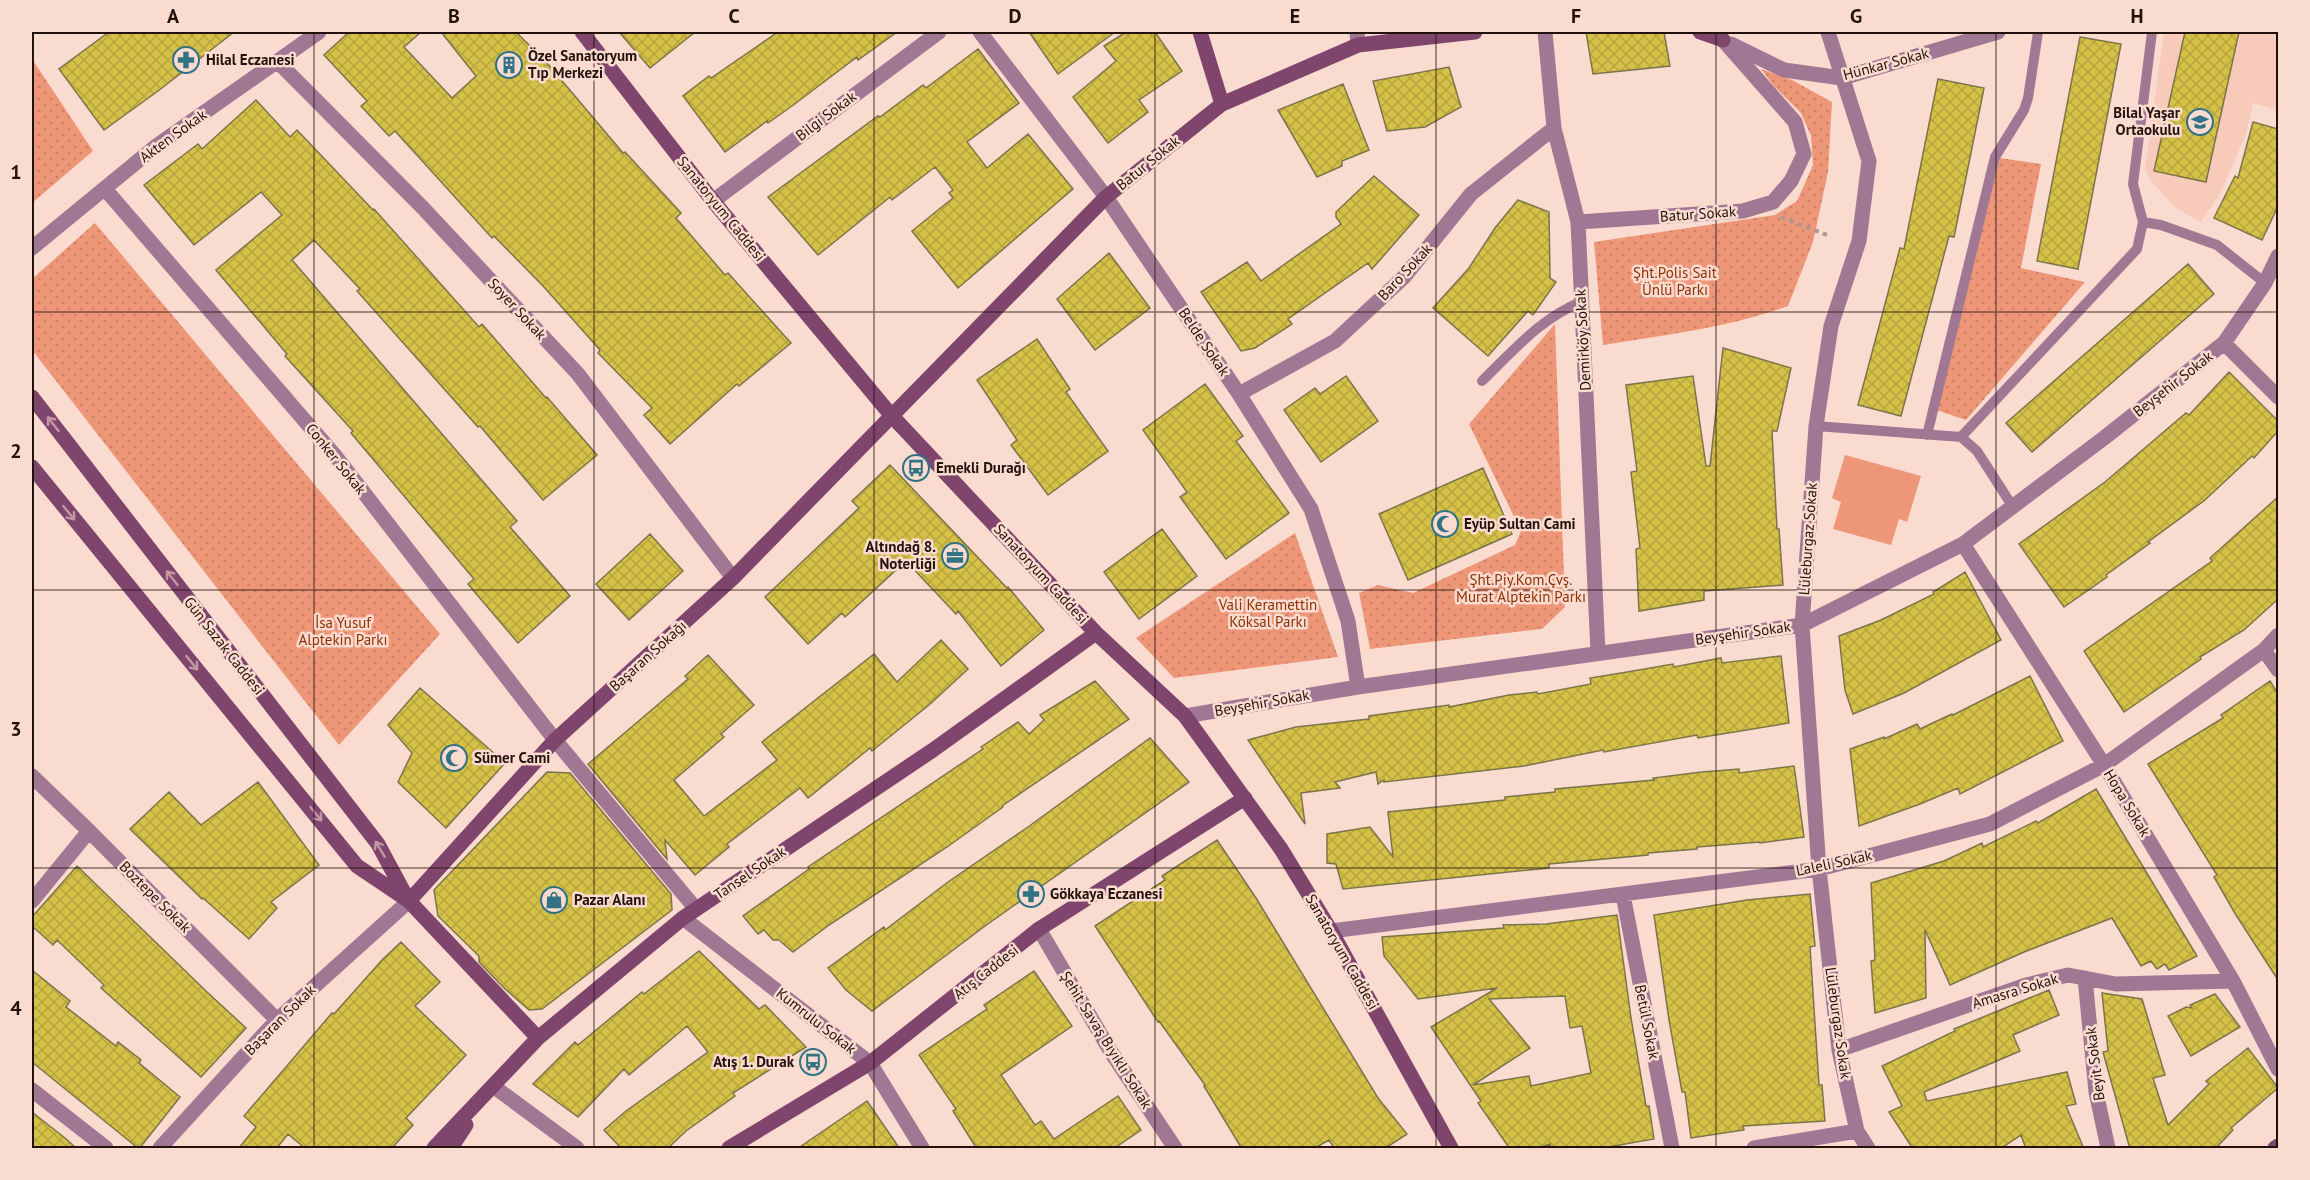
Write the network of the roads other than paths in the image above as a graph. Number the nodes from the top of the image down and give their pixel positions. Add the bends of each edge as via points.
1 (319, 32) edge
2 (582, 32) edge
3 (939, 32) edge
4 (980, 32) edge
5 (1200, 32) edge
6 (1475, 32) edge
7 (1545, 32) edge
8 (1700, 32) edge
9 (1828, 32) edge
10 (1998, 32) edge
11 (2038, 32) edge
12 (2152, 32) edge
13 (1982, 34) edge
14 (1357, 38) edge
15 (1723, 40) junction
16 (277, 62) junction
17 (1842, 78) junction
18 (1222, 104) junction
19 (1554, 128) junction
20 (105, 189) junction
21 (1106, 197) junction
22 (713, 201) junction
23 (1578, 222) junction
24 (2143, 222) junction
25 (32, 248) edge
26 (2278, 256) edge
27 (2265, 283) junction
28 (1581, 302) junction
29 (2224, 344) junction
30 (1482, 381) dead end
31 (1239, 394) junction
32 (32, 397) edge
33 (2278, 397) edge
34 (891, 415) junction
35 (1816, 426) junction
36 (1927, 435) junction
37 (1961, 437) junction
38 (32, 467) edge
39 (2013, 507) junction
40 (1963, 544) junction
41 (733, 578) junction
42 (1803, 625) junction
43 (1096, 633) junction
44 (2278, 635) edge
45 (2264, 650) junction
46 (1598, 652) junction
47 (2278, 670) edge
48 (1358, 687) junction
49 (1185, 716) junction
50 (555, 740) junction
51 (2104, 765) junction
52 (32, 776) edge
53 (1245, 798) junction
54 (89, 831) junction
55 (1820, 869) junction
56 (1623, 895) junction
57 (32, 901) edge
58 (408, 901) junction
59 (689, 914) junction
60 (1040, 929) junction
61 (1331, 931) junction
62 (2085, 978) junction
63 (2233, 981) junction
64 (277, 1020) junction
65 (538, 1038) junction
66 (1839, 1050) junction
67 (870, 1063) junction
68 (2278, 1069) edge
69 (32, 1090) edge
70 (488, 1092) junction
71 (1857, 1131) junction
72 (106, 1149) edge
73 (160, 1149) edge
74 (434, 1149) edge
75 (440, 1149) edge
76 (451, 1149) edge
77 (577, 1149) edge
78 (729, 1149) edge
79 (922, 1149) edge
80 (1175, 1149) edge
81 (1451, 1149) edge
82 (1672, 1149) edge
83 (1754, 1149) edge
84 (1868, 1149) edge
85 (2108, 1149) edge

1 - 16 street, Akten Sokak
2 - 22 street, Sanatoryum Caddesi
3 - 22 street, Bilgi Sokak
4 - 21 street, Belde Sokak
5 - 18 street
6 - 14 street, Batur Sokak
7 - 19 street, Demirköy Sokak
8 - 15 street, Batur Sokak
9 - 17 street, Lüleburgaz Sokak
10 - 13 street, Hünkar Sokak
11 - 36 lane via 2028,98 1995,157
12 - 24 lane via 2133,184
13 - 17 street, Hünkar Sokak
14 - 18 street, Batur Sokak
15 - 17 street, Hünkar Sokak via 1784,70
15 - 23 street, Batur Sokak via 1795,122 1804,154 1791,182 1773,202 1743,212
16 - 20 street, Akten Sokak via 155,147
16 - 41 street, Soyer Sokak via 423,208 578,374
17 - 35 street, Lüleburgaz Sokak via 1869,161 1858,241 1831,326
18 - 21 street, Batur Sokak
19 - 23 street, Demirköy Sokak
19 - 31 street, Baro Sokak via 1471,194 1404,278 1335,341
20 - 25 street, Akten Sokak
20 - 50 street, Conker Sokak via 337,458
21 - 31 street, Belde Sokak
21 - 34 street, Batur Sokak
22 - 34 street, Sanatoryum Caddesi
23 - 28 street, Demirköy Sokak
24 - 27 lane via 2217,245
24 - 37 lane via 2137,249
26 - 27 street, Beyşehir Sokak
27 - 29 street, Beyşehir Sokak
28 - 30 lane via 1544,322
28 - 46 street, Demirköy Sokak
29 - 33 street
29 - 39 street, Beyşehir Sokak
31 - 48 street, Belde Sokak via 1311,509 1348,621
58 -> 32 street, Gün Sazak Caddesi via 378,844
34 - 41 street, Başaran Sokağı
34 - 43 street, Sanatoryum Caddesi
35 - 36 lane
35 - 42 street, Lüleburgaz Sokak
36 - 37 lane
37 - 39 lane via 1977,451
38 -> 58 street, Gün Sazak Caddesi via 357,866
39 - 40 street, Beyşehir Sokak
40 - 42 street, Beyşehir Sokak
40 - 51 street, Hopa Sokak
41 - 50 street, Başaran Sokağı
42 - 46 street, Beyşehir Sokak
42 - 55 street, Lüleburgaz Sokak
43 - 49 street, Sanatoryum Caddesi
43 - 59 street, Tansel Sokak via 933,750
44 - 45 street, Laleli Sokak
45 - 47 street
45 - 51 street, Laleli Sokak
46 - 48 street, Beyşehir Sokak
48 - 49 street, Beyşehir Sokak
49 - 53 street, Sanatoryum Caddesi
50 - 58 street, Başaran Sokağı
50 - 59 street, Conker Sokak
51 - 55 street, Laleli Sokak via 1990,824
51 - 63 street, Hopa Sokak
52 - 54 street, Boztepe Sokak
53 - 60 street, Atış Caddesi
53 - 61 street, Sanatoryum Caddesi
54 - 57 street
54 - 64 street, Boztepe Sokak
55 - 56 street, Laleli Sokak
55 - 66 street, Lüleburgaz Sokak
56 - 61 street, Laleli Sokak
56 - 82 street, Betül Sokak
58 - 64 street, Başaran Sokak
58 - 65 street, Gün Sazak Caddesi
59 - 65 street, Tansel Sokak
59 - 67 street, Kumrulu Sokak
60 - 67 street, Atış Caddesi
60 - 80 street, Şehit Savaş Bıyıklı Sokak via 1111,1052
61 - 81 street, Sanatoryum Caddesi
62 - 63 street, Amasra Sokak via 2116,984
62 - 66 street, Amasra Sokak via 2068,975 2026,985
62 - 85 street, Beyit Sokak via 2097,1092
63 - 68 street, Hopa Sokak
64 - 73 street, Başaran Sokak
65 - 70 street, Tansel Sokak
66 - 71 street, Lüleburgaz Sokak
67 - 78 street, Atış Caddesi
67 - 79 street, Kumrulu Sokak
69 - 72 street
70 - 74 street, Tansel Sokak
70 - 75 street
70 - 76 street
70 - 77 street
71 - 83 street
71 - 84 street, Lüleburgaz Sokak

